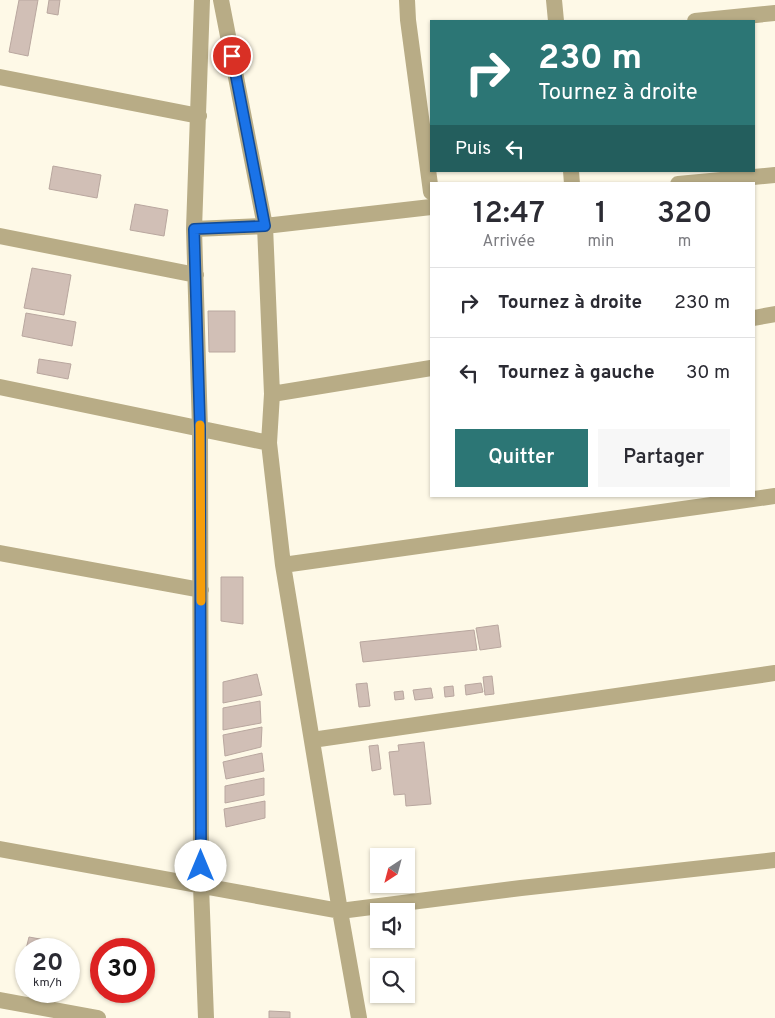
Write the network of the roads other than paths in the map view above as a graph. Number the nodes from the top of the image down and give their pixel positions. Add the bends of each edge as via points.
1 (202, 0) edge
2 (221, 0) edge
3 (407, 0) edge
4 (554, 0) edge
5 (775, 13) edge
6 (556, 20) edge
7 (705, 20) edge
8 (0, 77) edge
9 (199, 116) junction
10 (775, 175) edge
11 (700, 182) edge
12 (430, 185) edge
13 (430, 207) edge
14 (265, 226) junction
15 (194, 229) junction
16 (0, 236) edge
17 (196, 275) junction
18 (775, 314) edge
19 (755, 318) edge
20 (430, 368) edge
21 (0, 387) edge
22 (272, 394) junction
23 (200, 429) junction
24 (269, 443) junction
25 (775, 496) edge
26 (0, 554) edge
27 (284, 565) junction
28 (201, 590) junction
29 (775, 673) edge
30 (312, 740) junction
31 (0, 850) edge
32 (775, 860) edge
33 (202, 886) junction
34 (340, 911) junction
35 (0, 1000) edge
36 (98, 1018) edge
37 (206, 1018) edge
38 (359, 1018) edge

1 - 9 street
2 - 14 street
3 - 12 street
4 - 6 street
5 - 7 street
8 - 9 street
9 - 15 street
10 - 11 street
13 - 14 street
14 - 15 street
14 - 22 street
15 - 17 street
16 - 17 street
17 - 23 street
18 - 19 street
20 - 22 street
21 - 23 street
22 - 24 street
23 - 24 street
23 - 28 street
24 - 27 street
25 - 27 street
26 - 28 street
27 - 30 street
28 - 33 street
29 - 30 street
30 - 34 street
31 - 33 street
32 - 34 street
33 - 34 street
33 - 37 street
34 - 38 street
35 - 36 street

